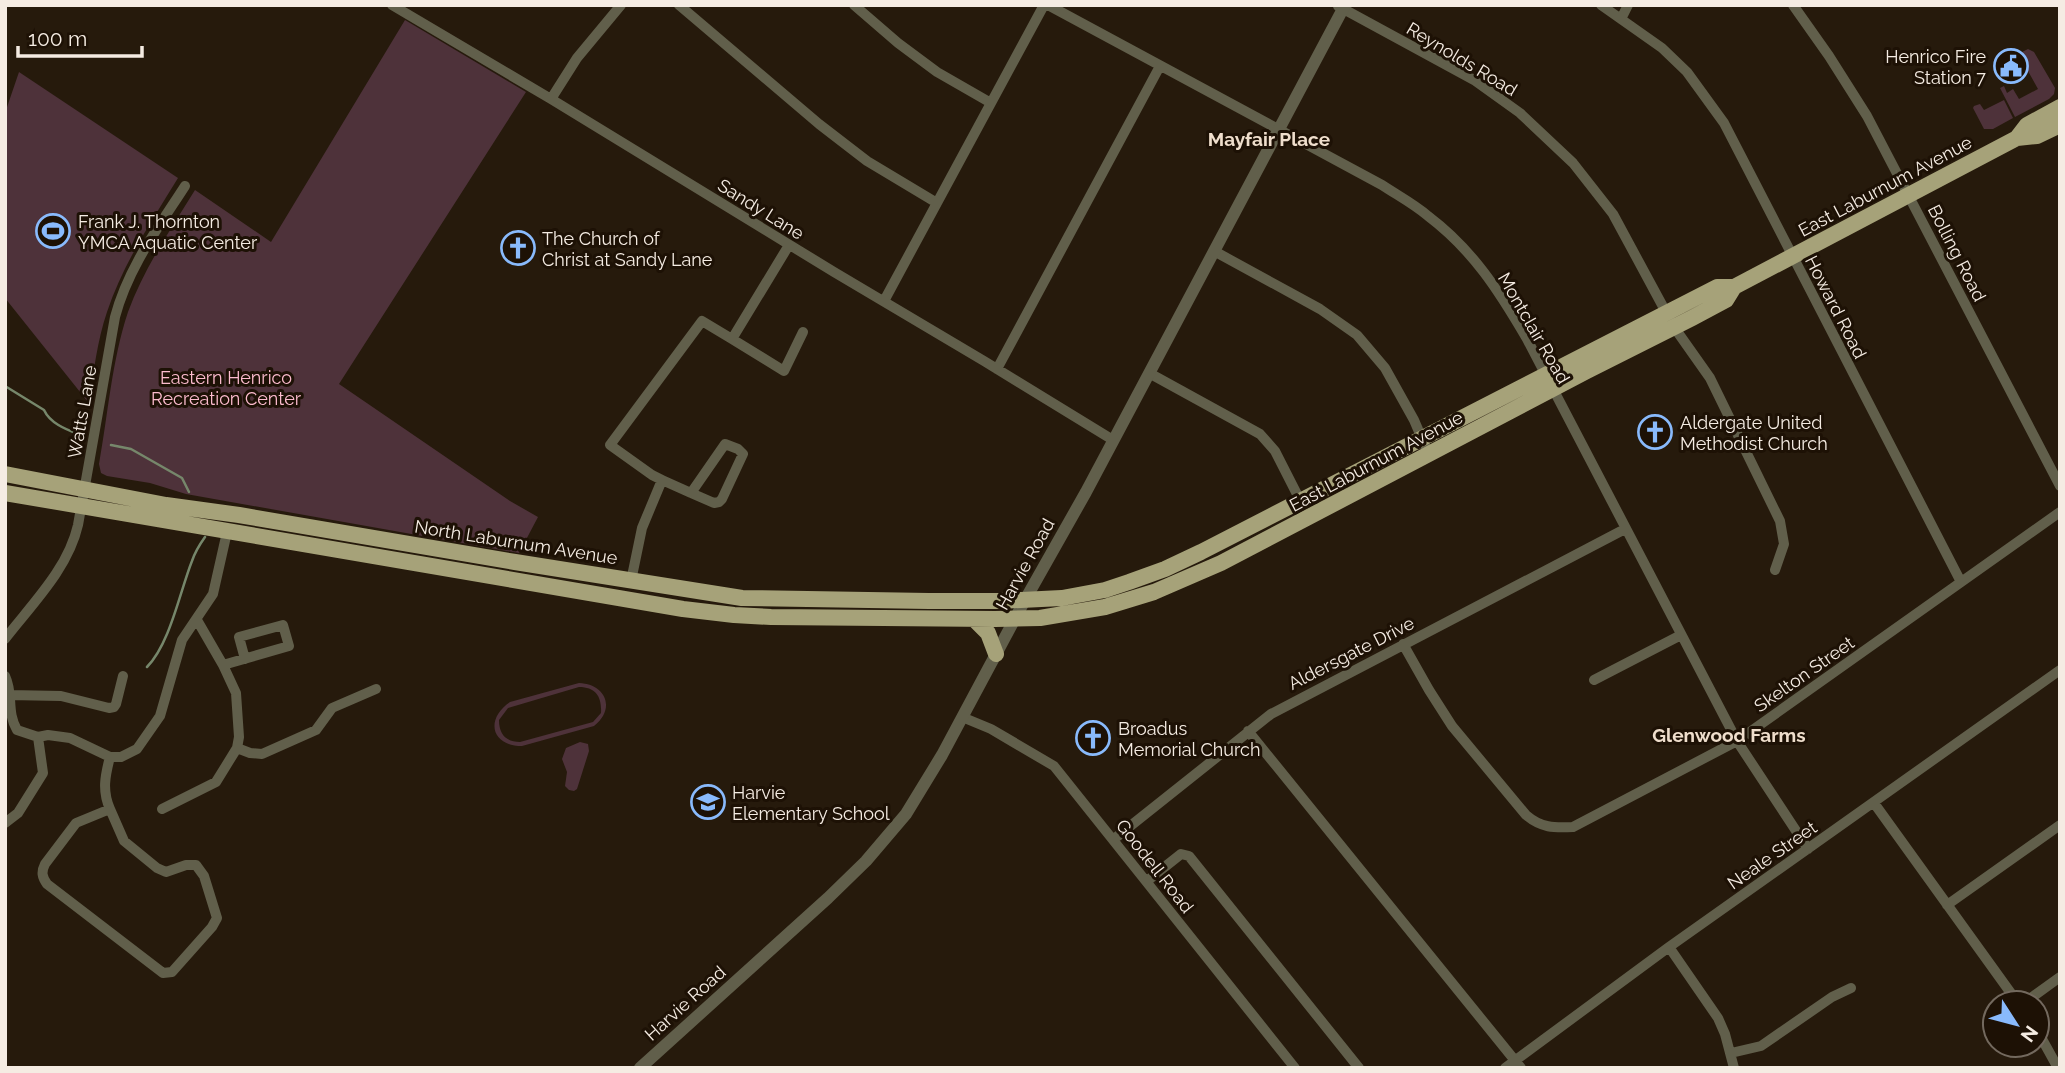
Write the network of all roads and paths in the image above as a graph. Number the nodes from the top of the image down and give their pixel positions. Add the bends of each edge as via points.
1 (392, 5) edge
2 (621, 5) edge
3 (679, 5) edge
4 (854, 5) edge
5 (1046, 5) edge
6 (1601, 5) edge
7 (1628, 5) edge
8 (1342, 6) edge
9 (1794, 6) edge
10 (1621, 19) junction
11 (1160, 66) junction
12 (551, 99) junction
13 (991, 103) junction
14 (2060, 107) edge
15 (2060, 125) edge
16 (1279, 130) junction
17 (2017, 138) junction
18 (185, 186) dead end
19 (1909, 195) junction
20 (937, 203) junction
21 (789, 245) junction
22 (1214, 251) junction
23 (1792, 256) junction
24 (1734, 287) junction
25 (884, 301) junction
26 (1670, 320) junction
27 (803, 332) dead end
28 (732, 338) junction
29 (997, 369) junction
30 (1149, 373) junction
31 (1549, 383) junction
32 (1422, 439) junction
33 (1113, 440) junction
34 (1429, 455) junction
35 (5, 474) edge
36 (662, 480) junction
37 (2060, 486) edge
38 (84, 489) junction
39 (5, 493) edge
40 (691, 493) junction
41 (1301, 501) junction
42 (81, 507) junction
43 (2060, 512) edge
44 (1309, 517) junction
45 (1625, 528) junction
46 (227, 531) junction
47 (1775, 570) dead end
48 (631, 581) junction
49 (1961, 582) junction
50 (1025, 600) junction
51 (1015, 618) junction
52 (974, 619) junction
53 (197, 620) junction
54 (1681, 635) junction
55 (5, 639) edge
56 (1404, 644) junction
57 (996, 654) junction
58 (245, 659) junction
59 (223, 665) junction
60 (2060, 670) edge
61 (5, 676) edge
62 (123, 676) dead end
63 (1594, 680) dead end
64 (376, 690) dead end
65 (9, 695) junction
66 (962, 717) junction
67 (8, 724) edge
68 (1248, 731) junction
69 (38, 737) junction
70 (1737, 741) junction
71 (237, 748) junction
72 (110, 757) junction
73 (1874, 803) junction
74 (162, 809) dead end
75 (110, 810) junction
76 (5, 824) edge
77 (2060, 825) edge
78 (1114, 839) junction
79 (1808, 849) junction
80 (1147, 881) junction
81 (1947, 905) junction
82 (1669, 947) junction
83 (2060, 977) edge
84 (1851, 988) dead end
85 (2008, 989) edge
86 (2043, 989) edge
87 (1731, 1054) junction
88 (1518, 1064) edge
89 (640, 1068) edge
90 (1295, 1068) edge
91 (1359, 1068) edge
92 (1505, 1068) edge
93 (1734, 1068) edge

1 - 12 street, Sandy Lane
2 - 12 street via 577,58
3 - 20 street via 838,139
4 - 13 street via 937,72
5 - 11 street, Montclair Road
5 - 13 street
6 - 10 street, Howard Road
7 - 10 street
8 - 16 street, Harvie Road
8 - 26 street, Reynolds Road via 1474,80 1520,113 1564,154 1613,214
9 - 19 street, Bolling Road via 1847,82
10 - 23 street, Howard Road via 1687,72 1724,123
11 - 16 street, Montclair Road
11 - 29 street
12 - 21 street, Sandy Lane
13 - 20 street
14 - 17 main road, East Laburnum Avenue via 2027,125
15 - 17 main road, East Laburnum Avenue via 2037,136
16 - 22 street, Harvie Road
16 - 31 street, Montclair Road via 1382,186 1428,216 1468,252 1500,292
17 - 19 main road, East Laburnum Avenue
18 - 38 street, Watts Lane via 120,295
19 - 23 main road, East Laburnum Avenue
19 - 37 street, Bolling Road
20 - 25 street
21 - 25 street, Sandy Lane
21 - 28 street
22 - 30 street, Harvie Road
22 - 32 street via 1320,309 1357,335 1385,368
23 - 24 main road, East Laburnum Avenue
23 - 49 street, Howard Road
24 - 26 main road, East Laburnum Avenue via 1726,300
24 - 26 main road, East Laburnum Avenue via 1717,286
25 - 29 street, Sandy Lane
26 - 31 main road, East Laburnum Avenue
26 - 47 street, Reynolds Road via 1710,378 1780,521 1784,544
27 - 28 street via 784,371
28 - 36 street via 702,321 610,445
29 - 33 street, Sandy Lane
30 - 33 street, Harvie Road
30 - 41 street via 1260,434 1275,451
31 - 32 main road, East Laburnum Avenue
31 - 34 main road, East Laburnum Avenue
31 - 45 street, Montclair Road
32 - 34 street
32 - 41 main road, East Laburnum Avenue
33 - 50 street, Harvie Road
34 - 44 main road, East Laburnum Avenue
35 - 38 main road, North Laburnum Avenue
36 - 40 street
36 - 48 street via 642,528
38 - 42 street, Watts Lane
38 - 48 main road, North Laburnum Avenue
39 - 42 main road, North Laburnum Avenue
40 - 40 street via 725,444 743,452 719,502
41 - 44 street
41 - 50 main road, East Laburnum Avenue via 1201,552 1129,582 1062,598
42 - 46 main road, North Laburnum Avenue
42 - 55 street, Watts Lane via 67,557
43 - 49 street, Skelton Street
44 - 51 main road, East Laburnum Avenue via 1154,593 1075,613
45 - 54 street, Montclair Road
45 - 56 street, Aldersgate Drive
46 - 52 main road, North Laburnum Avenue via 683,609 807,618
46 - 53 street via 213,594
48 - 50 main road, North Laburnum Avenue via 742,598
49 - 70 street, Skelton Street
50 - 51 street, Harvie Road
51 - 52 main road, North Laburnum Avenue
51 - 57 street, Harvie Road
52 - 57 main road via 988,633
53 - 59 street
53 - 72 street via 182,640 160,716 137,749
54 - 63 street
54 - 70 street, Montclair Road
56 - 68 street, Aldersgate Drive via 1285,706
56 - 70 street, Skelton Street via 1467,745 1526,815 1550,828 1573,827
57 - 66 street, Harvie Road
58 - 58 street via 289,646 283,625 239,637
58 - 59 street
59 - 71 street via 236,693
60 - 73 street, Neale Street
61 - 65 street
62 - 65 street via 116,704 109,708 61,696
64 - 71 street via 332,708 316,730 262,754
65 - 67 street
66 - 78 street, Goodell Road via 1054,766
66 - 89 street, Harvie Road via 906,814 866,862
67 - 69 street
68 - 78 street, Aldersgate Drive
68 - 88 street
69 - 72 street via 70,738
69 - 76 street via 43,773 18,813
70 - 79 street, Montclair Road
71 - 74 street via 216,782
72 - 75 street via 104,786
73 - 79 street, Neale Street
73 - 81 street
75 - 75 street via 124,841 157,868 166,872 191,864 204,876 217,918 172,972 163,973 47,884 43,876 45,864 76,823
77 - 81 street
78 - 80 street, Goodell Road
79 - 82 street, Neale Street
80 - 90 street, Goodell Road
80 - 91 street via 1181,854 1189,856
81 - 85 street
82 - 87 street via 1718,1018
82 - 88 street, Neale Street
83 - 86 street
84 - 87 street via 1761,1046
87 - 93 street
88 - 92 street, Neale Street

